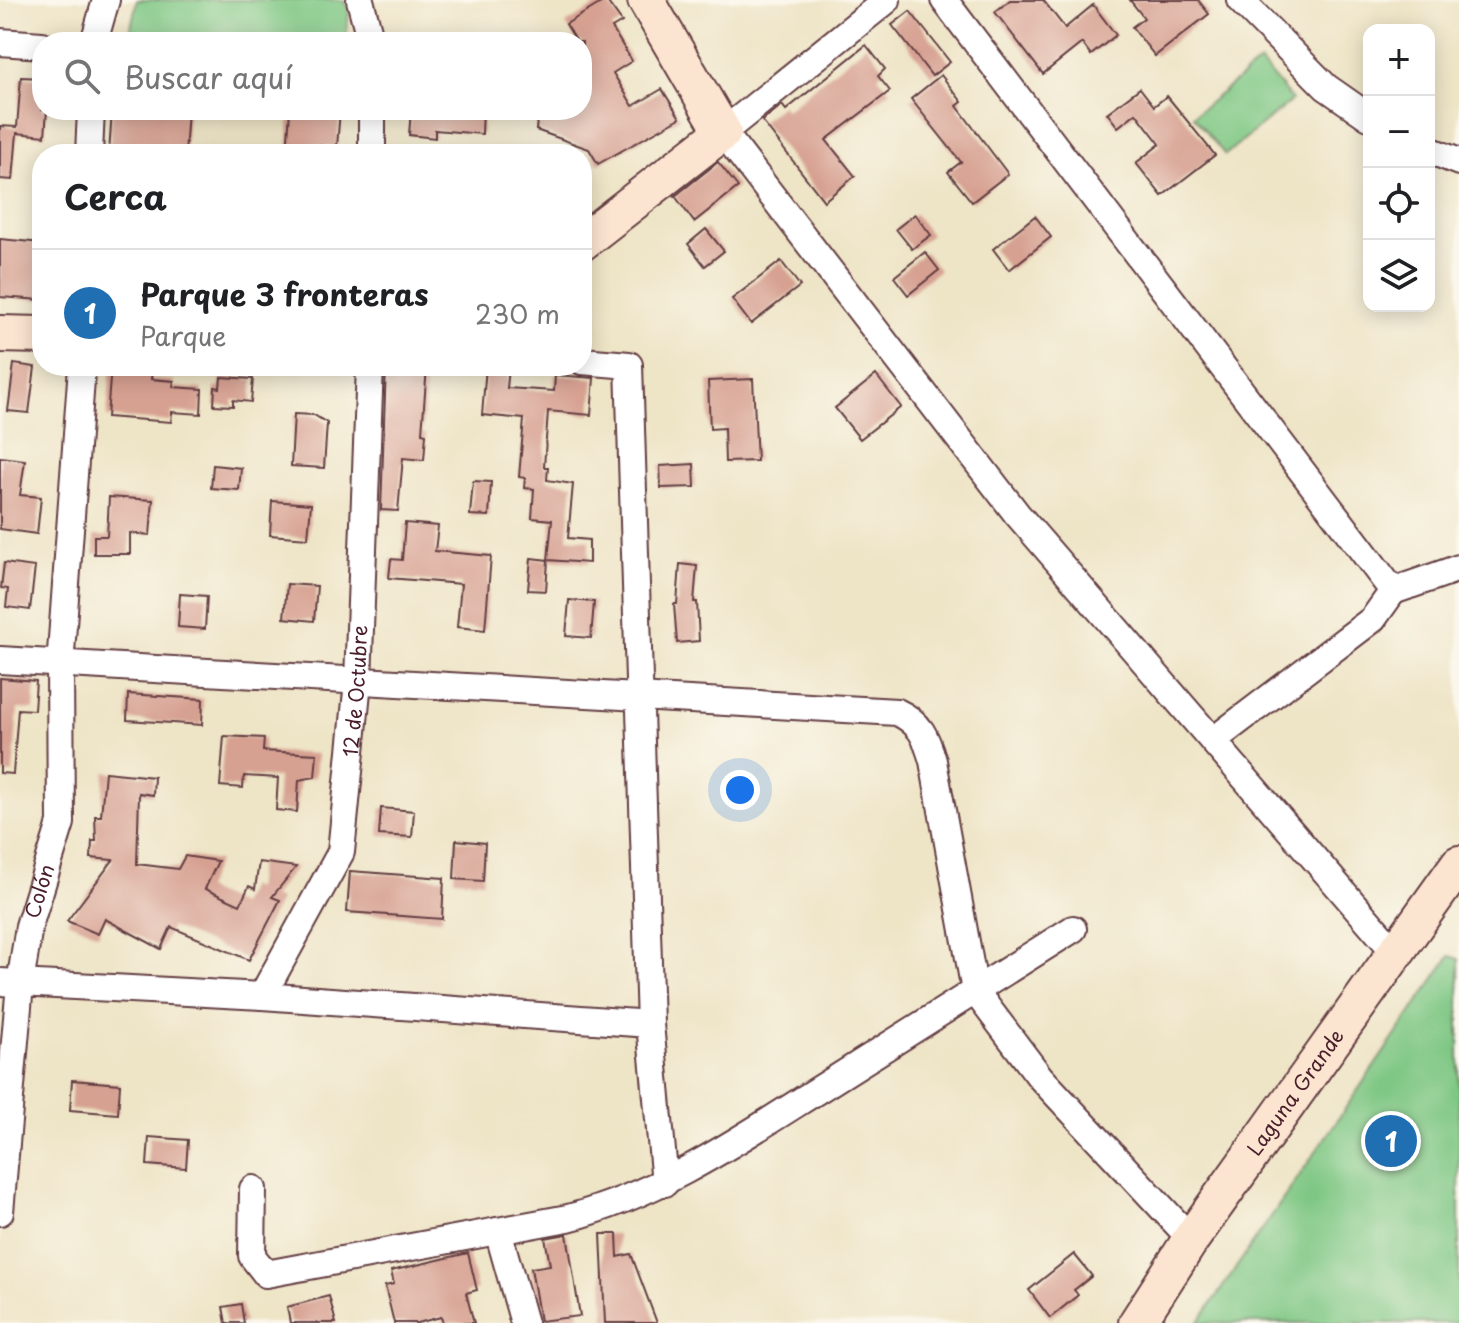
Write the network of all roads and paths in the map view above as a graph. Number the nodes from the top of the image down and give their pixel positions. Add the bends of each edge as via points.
1 (106, 0) edge
2 (360, 0) edge
3 (646, 0) edge
4 (887, 0) edge
5 (944, 0) edge
6 (1240, 0) edge
7 (97, 32) edge
8 (368, 32) edge
9 (0, 42) edge
10 (32, 44) edge
11 (1363, 113) edge
12 (91, 120) edge
13 (372, 120) edge
14 (723, 132) junction
15 (89, 144) edge
16 (372, 144) edge
17 (1435, 152) edge
18 (1459, 162) edge
19 (592, 234) edge
20 (0, 334) edge
21 (32, 335) edge
22 (592, 362) edge
23 (81, 376) edge
24 (370, 376) edge
25 (1459, 568) edge
26 (1393, 591) junction
27 (0, 660) edge
28 (60, 666) junction
29 (358, 681) junction
30 (641, 697) junction
31 (1215, 739) junction
32 (1459, 864) edge
33 (1073, 929) dead end
34 (1394, 951) junction
35 (10, 983) edge
36 (975, 991) junction
37 (262, 996) junction
38 (650, 1024) junction
39 (665, 1183) junction
40 (253, 1189) dead end
41 (0, 1212) edge
42 (498, 1231) junction
43 (1191, 1239) junction
44 (524, 1323) edge
45 (1137, 1323) edge

1 - 7 street
2 - 8 street
3 - 14 main road
4 - 14 street
5 - 26 street
6 - 11 street via 1326,87
9 - 10 street
12 - 15 street
13 - 16 street
14 - 19 main road
14 - 31 street via 1017,514
17 - 18 street
20 - 21 main road
22 - 30 street via 629,365
23 - 28 street, Colón
24 - 29 street, 12 de Octubre
25 - 26 street
26 - 31 street via 1362,629
27 - 28 street
28 - 29 street
28 - 35 street, Colón via 61,823
29 - 30 street
29 - 37 street, 12 de Octubre via 341,852
30 - 36 street via 897,712 913,719 925,734 933,761
30 - 38 street
31 - 34 street
32 - 34 main road, Laguna Grande
33 - 36 street
34 - 43 main road, Laguna Grande
35 - 37 street
35 - 41 street, Colón
36 - 39 street
36 - 43 street via 1040,1077
37 - 38 street
38 - 39 street
39 - 42 street via 616,1205
40 - 42 street via 252,1256 266,1274
42 - 44 street
43 - 45 main road, Laguna Grande

